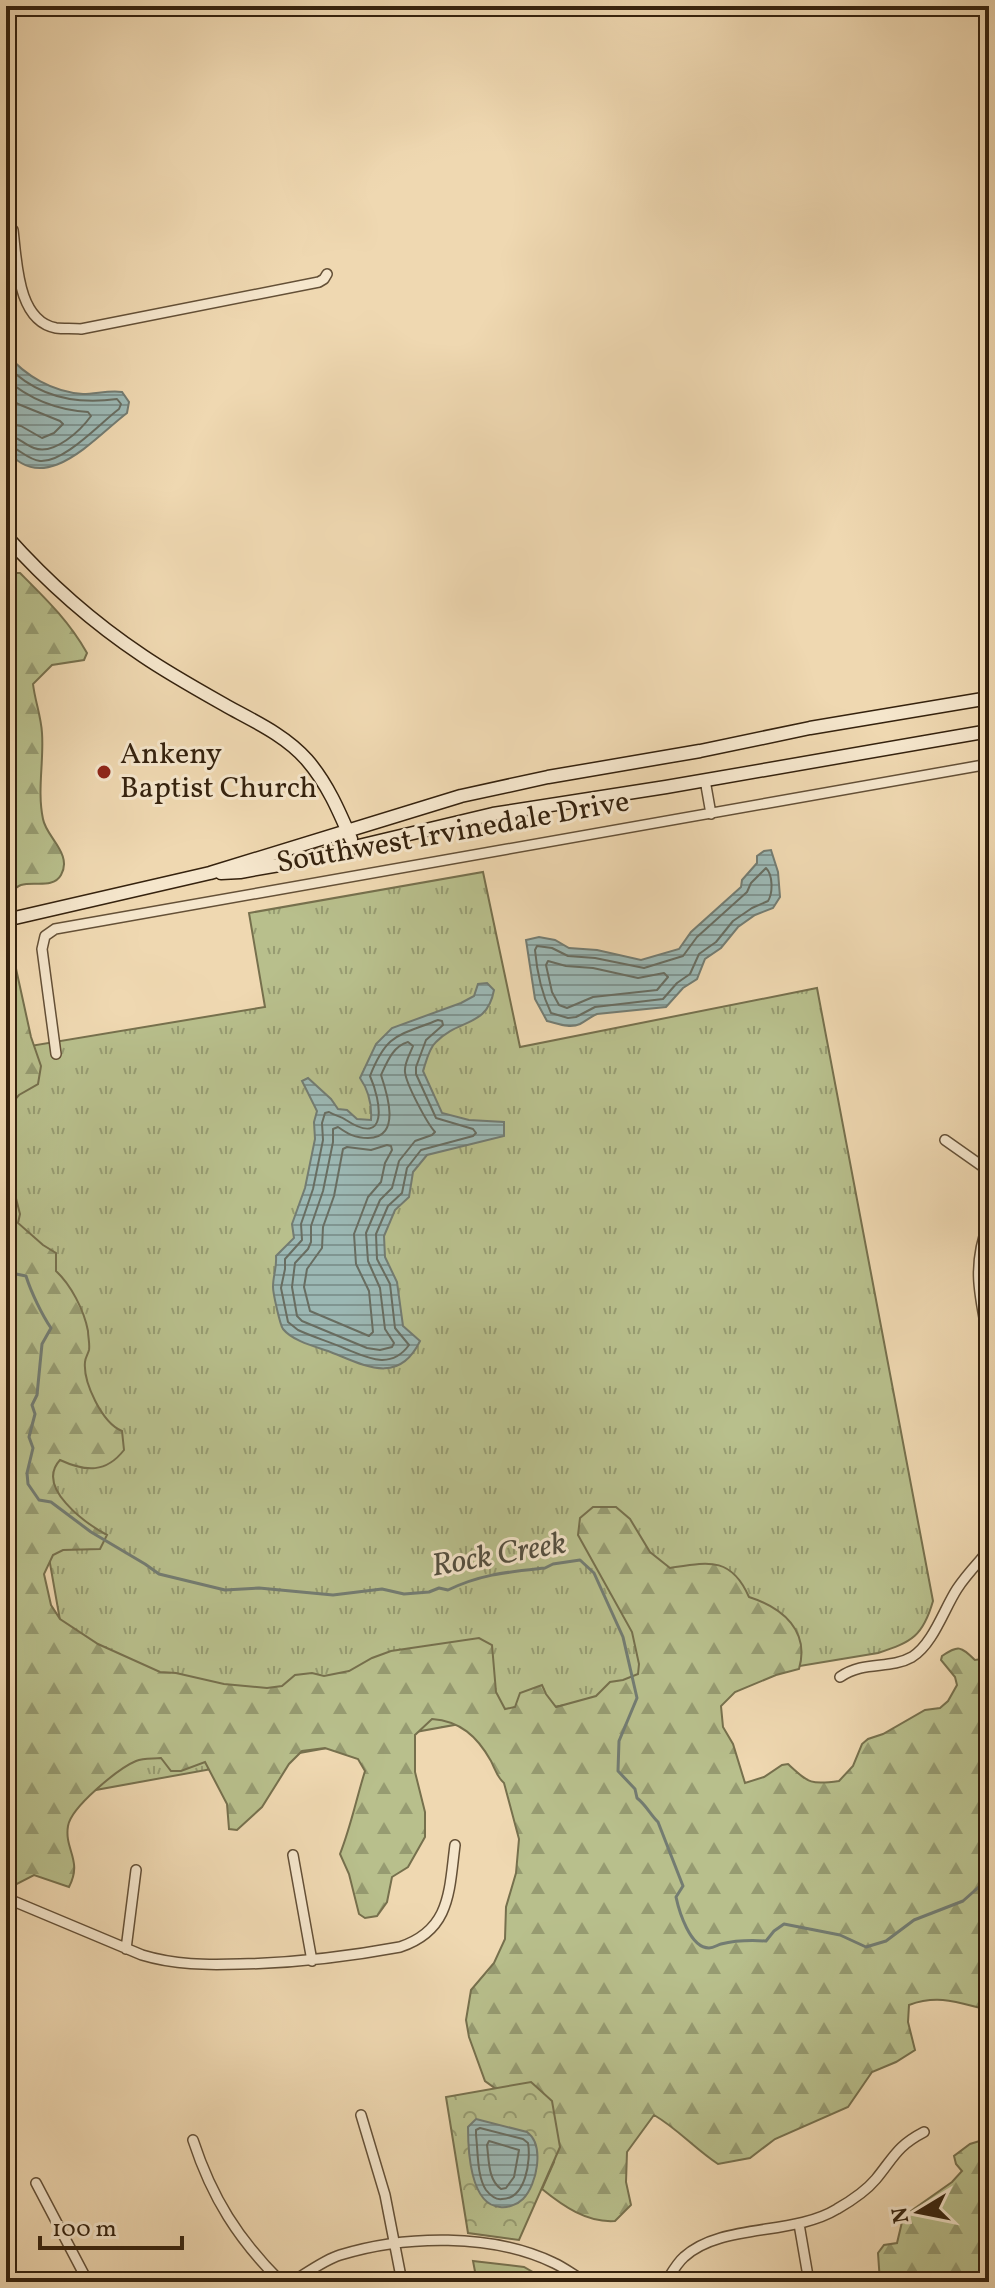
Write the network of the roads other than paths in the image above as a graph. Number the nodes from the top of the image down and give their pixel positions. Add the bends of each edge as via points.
1 (13, 230) dead end
2 (327, 274) dead end
3 (6, 536) edge
4 (989, 698) edge
5 (989, 731) edge
6 (989, 764) edge
7 (705, 780) junction
8 (711, 814) junction
9 (348, 832) junction
10 (354, 847) junction
11 (210, 873) junction
12 (6, 920) edge
13 (56, 1054) dead end
14 (945, 1140) dead end
15 (989, 1171) edge
16 (989, 1221) edge
17 (989, 1343) edge
18 (989, 1550) edge
19 (840, 1677) dead end
20 (455, 1845) dead end
21 (293, 1855) dead end
22 (136, 1870) dead end
23 (6, 1898) edge
24 (126, 1949) junction
25 (312, 1961) junction
26 (361, 2115) dead end
27 (924, 2132) dead end
28 (193, 2140) dead end
29 (36, 2183) dead end
30 (799, 2224) junction
31 (395, 2244) junction
32 (88, 2282) edge
33 (281, 2282) edge
34 (292, 2282) edge
35 (402, 2282) edge
36 (586, 2282) edge
37 (666, 2282) edge
38 (809, 2282) edge

1 - 2 street via 25,300 38,320 54,328 81,329 319,282
3 - 9 main road via 57,589 113,635 296,749 330,794
4 - 9 main road, Southwest Irvinedale Drive via 548,777 461,796
5 - 7 main road, Southwest Irvinedale Drive
6 - 8 street, Southwest Irvinedale Drive
7 - 8 street
7 - 10 main road, Southwest Irvinedale Drive via 493,814
8 - 13 street, Southwest Irvinedale Drive via 55,929 45,936 42,949
9 - 10 main road
9 - 11 main road, Southwest Irvinedale Drive
10 - 11 main road, Southwest Irvinedale Drive via 240,872
11 - 12 main road, Southwest Irvinedale Drive
14 - 15 street
16 - 17 street via 978,1278
18 - 19 street via 916,1654 853,1668
20 - 25 street via 447,1903 429,1933 400,1947
21 - 25 street
22 - 24 street
23 - 24 street
24 - 25 street via 176,1964
26 - 31 street
27 - 30 street via 900,2146 857,2196
28 - 33 street via 216,2200
29 - 32 street
30 - 37 street via 716,2238 684,2257
30 - 38 street
31 - 34 street via 338,2255
31 - 35 street
31 - 36 street via 429,2239 508,2247 553,2262

